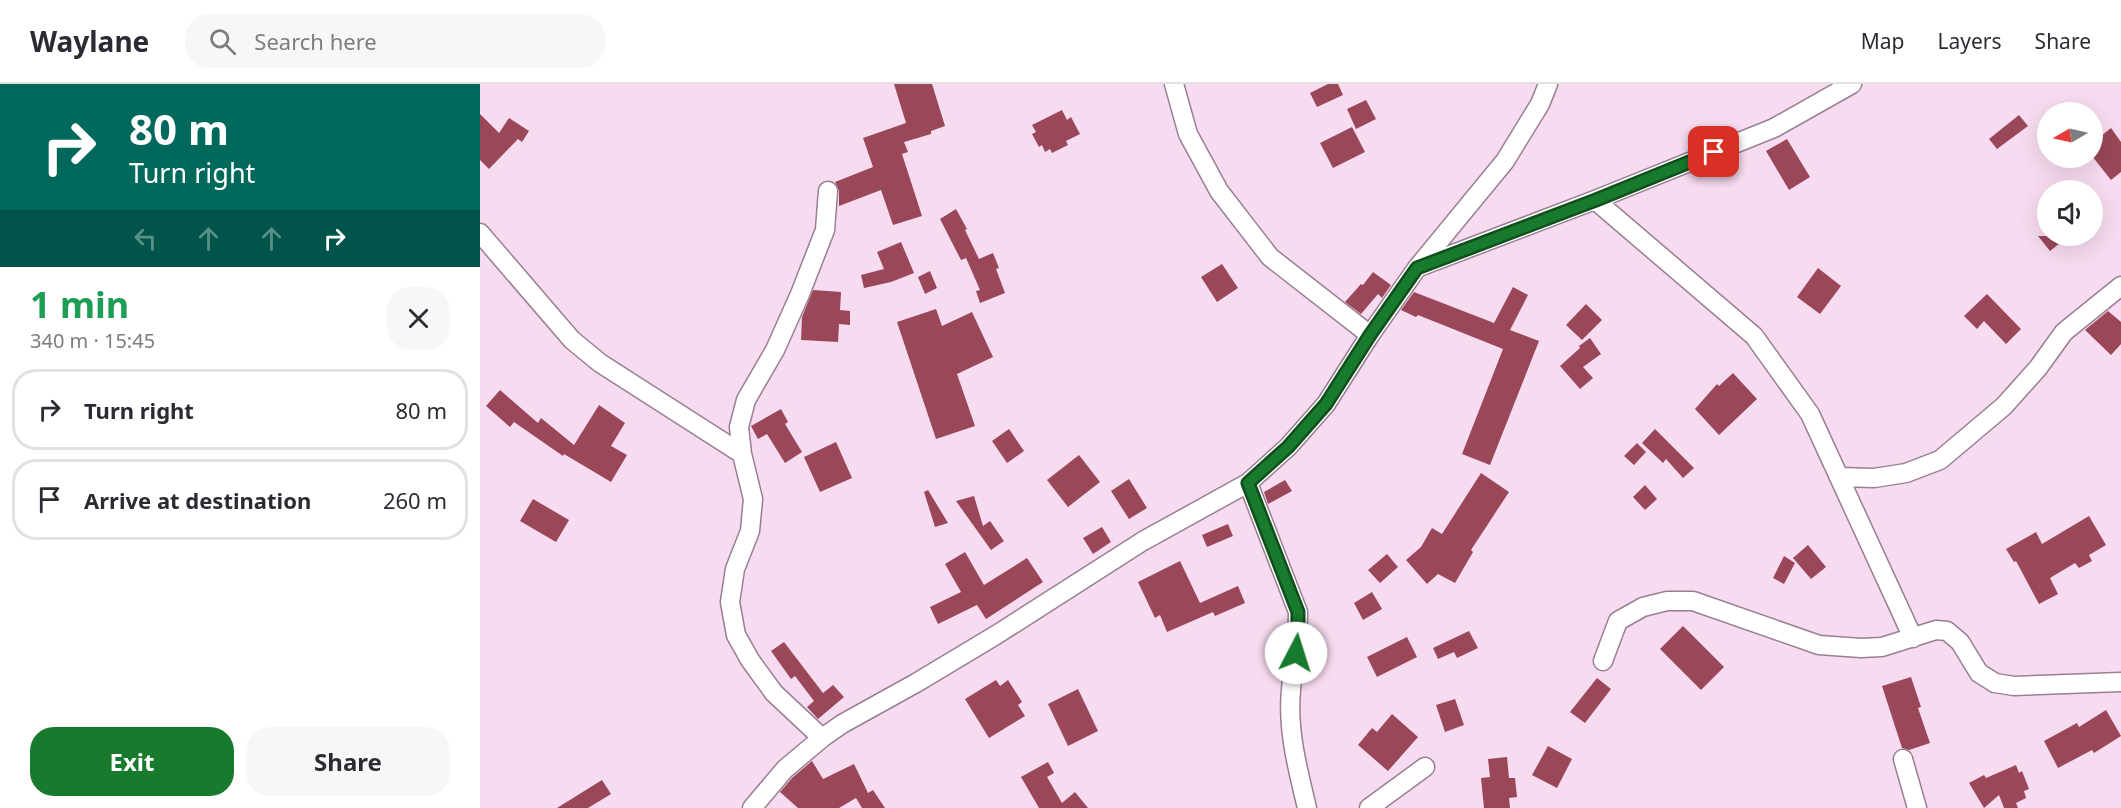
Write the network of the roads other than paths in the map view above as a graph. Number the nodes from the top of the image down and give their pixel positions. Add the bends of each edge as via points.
1 (1174, 84) edge
2 (1548, 84) edge
3 (1852, 84) edge
4 (828, 191) dead end
5 (1596, 200) junction
6 (480, 233) edge
7 (1417, 268) junction
8 (2121, 286) edge
9 (1370, 335) junction
10 (742, 454) junction
11 (1839, 477) junction
12 (1248, 483) junction
13 (1913, 638) junction
14 (1603, 661) dead end
15 (2121, 682) edge
16 (822, 738) junction
17 (1903, 759) dead end
18 (1425, 767) dead end
19 (752, 808) edge
20 (1307, 808) edge
21 (1369, 808) edge
22 (1917, 808) edge

1 - 9 street via 1188,134 1218,191 1269,257
2 - 7 street via 1505,161
3 - 5 street via 1774,128
4 - 10 street via 825,230 804,284 775,350 746,400 739,427
5 - 7 street
5 - 11 street via 1754,336 1810,414
6 - 10 street via 572,340 600,363
7 - 9 street
8 - 11 street via 2064,332 2004,406 1940,460 1906,473 1874,478
9 - 12 street via 1326,404 1288,447
10 - 16 street via 753,499 750,531 735,569 730,602 736,635 774,693
11 - 13 street
12 - 16 street via 1143,541 996,635
12 - 20 street via 1298,612 1290,691 1291,734
13 - 14 street via 1872,648 1819,645 1693,601 1667,601 1643,607 1618,621
13 - 15 street via 1936,630 1947,631 1960,642 1979,673 1995,683 2014,686
16 - 19 street via 785,769
17 - 22 street
18 - 21 street

